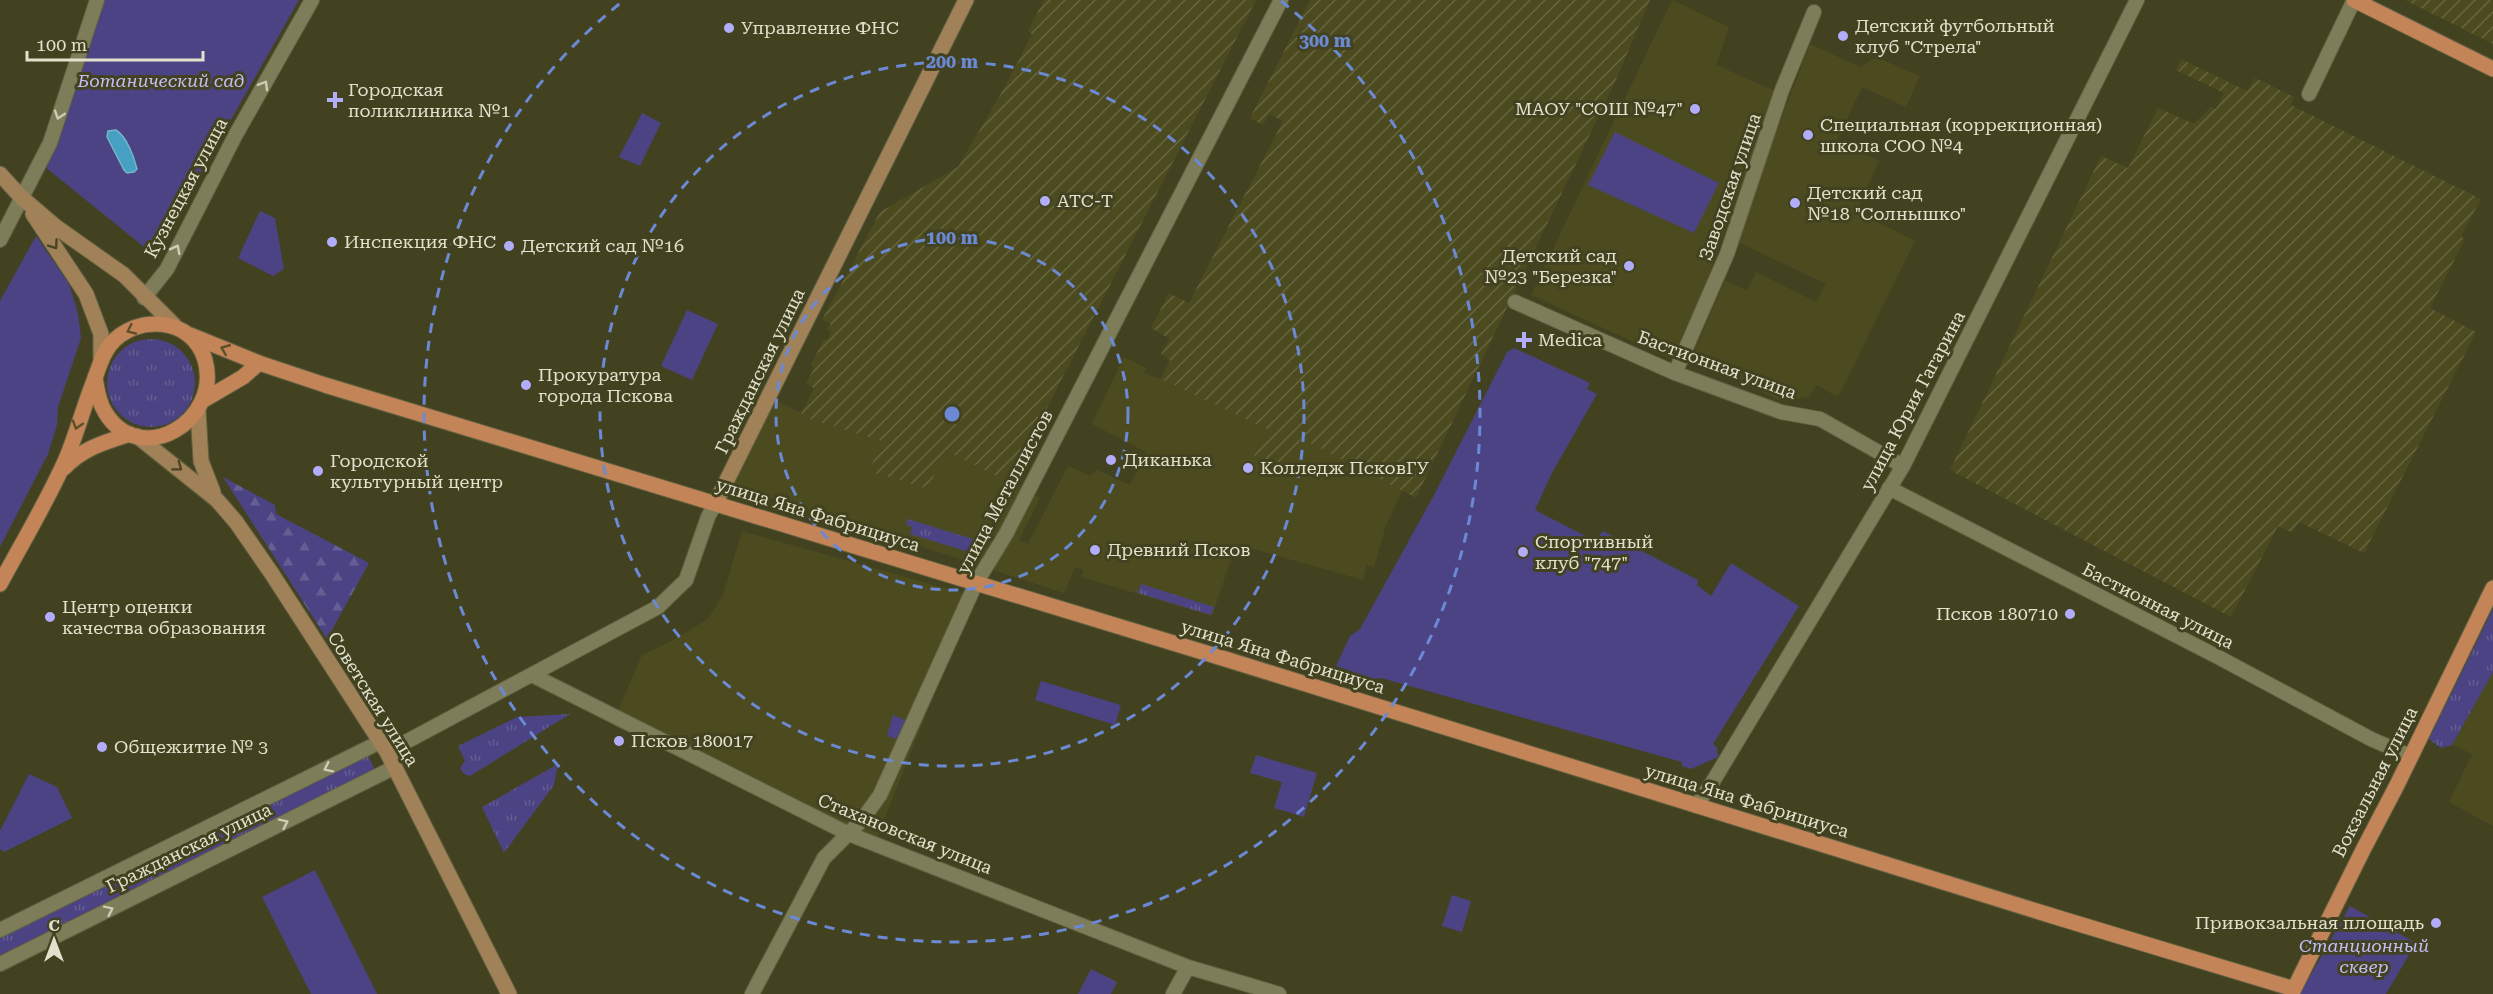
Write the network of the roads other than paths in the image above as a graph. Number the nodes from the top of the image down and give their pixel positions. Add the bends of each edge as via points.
1 (97, 0) edge
2 (312, 0) edge
3 (966, 0) edge
4 (1281, 0) edge
5 (2137, 0) edge
6 (2354, 0) edge
7 (1814, 12) dead end
8 (2493, 69) edge
9 (2309, 94) dead end
10 (0, 174) edge
11 (21, 197) junction
12 (0, 240) edge
13 (144, 298) junction
14 (1515, 302) dead end
15 (174, 326) junction
16 (190, 335) junction
17 (101, 361) junction
18 (260, 363) junction
19 (1675, 373) junction
20 (95, 377) junction
21 (200, 405) junction
22 (134, 435) junction
23 (1903, 466) junction
24 (59, 472) junction
25 (1889, 488) junction
26 (217, 500) junction
27 (715, 504) junction
28 (976, 583) junction
29 (0, 584) edge
30 (2493, 588) edge
31 (532, 675) junction
32 (383, 747) junction
33 (2410, 756) junction
34 (395, 767) junction
35 (1696, 806) junction
36 (849, 834) junction
37 (0, 930) edge
38 (0, 964) edge
39 (1188, 966) junction
40 (2293, 991) edge
41 (510, 994) edge
42 (752, 994) edge
43 (1173, 994) edge
44 (1279, 994) edge

1 -> 11 street via 50,143
13 -> 2 street, Кузнецкая улица via 167,269 235,136
3 - 27 street, Гражданская улица
4 - 28 street, улица Металлистов via 1006,534
5 - 23 street, улица Юрия Гагарина
6 - 8 main road
6 - 9 street
7 - 19 street, Заводская улица via 1782,90 1727,254
10 - 11 street
11 - 12 street
11 - 13 street via 124,275
11 -> 17 street via 86,294 100,328
13 - 15 street
14 - 19 street, Бастионная улица
15 - 16 main road
15 -> 17 main road via 138,326 110,345
18 -> 16 main road, улица Яна Фабрициуса
16 - 21 main road via 205,359 207,374
17 - 20 main road
18 - 21 main road
18 - 27 main road, улица Яна Фабрициуса
19 - 23 street, Бастионная улица via 1781,412 1820,419
20 - 22 main road via 105,412 116,425
20 -> 24 main road
21 - 22 main road via 189,421 165,435
21 - 26 street, Советская улица via 201,461
22 - 24 main road via 81,452
22 -> 26 street, Советская улица
23 - 25 street, улица Юрия Гагарина
24 - 29 main road
25 - 33 street, Бастионная улица
25 - 35 street, улица Юрия Гагарина
26 - 32 street, Советская улица via 272,574
27 - 28 main road, улица Яна Фабрициуса
27 - 31 street, Гражданская улица via 686,580 675,593 658,607
28 - 35 main road, улица Яна Фабрициуса
28 - 36 street, улица Металлистов via 880,795
30 - 33 main road, Вокзальная улица
31 - 32 street, Гражданская улица
31 - 36 street, Стахановская улица
32 - 34 street, Советская улица
32 -> 37 street, Гражданская улица
33 - 40 main road, Вокзальная улица
38 -> 34 street, Гражданская улица
34 - 41 street, Советская улица
35 - 40 main road, улица Яна Фабрициуса
36 - 39 street, Стахановская улица
36 - 42 street, улица Металлистов via 824,858
39 - 43 street
39 - 44 street, Стахановская улица

